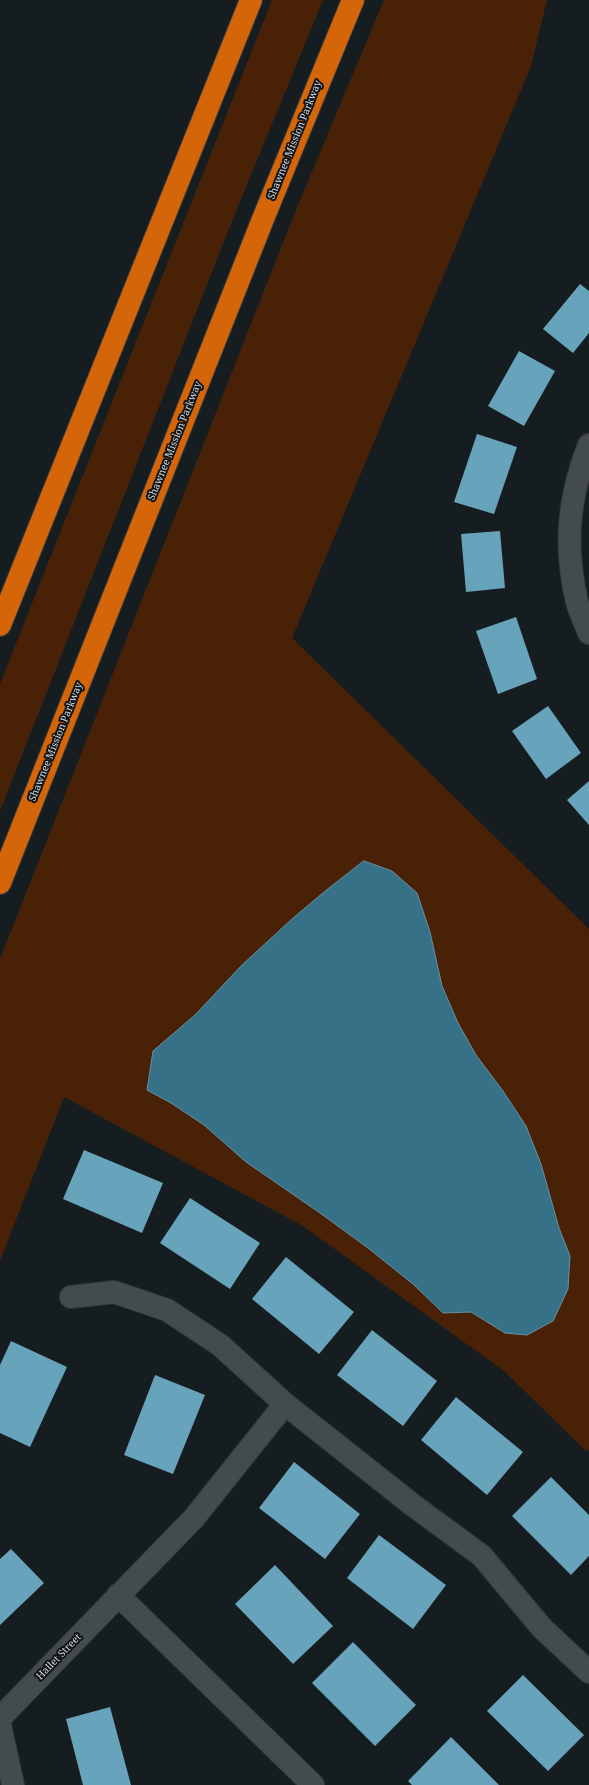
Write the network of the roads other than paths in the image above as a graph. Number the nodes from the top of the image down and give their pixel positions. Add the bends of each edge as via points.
1 (251, 0) edge
2 (353, 0) edge
3 (589, 445) edge
4 (0, 625) edge
5 (589, 633) edge
6 (0, 883) edge
7 (70, 1297) dead end
8 (285, 1404) junction
9 (118, 1595) junction
10 (589, 1672) edge
11 (0, 1718) edge
12 (0, 1725) edge
13 (12, 1785) edge
14 (313, 1785) edge

1 - 4 highway
2 - 6 highway, Shawnee Mission Parkway via 263,219
3 - 5 street via 570,511 569,558 577,603
7 - 8 street via 114,1292 167,1310 220,1345
8 - 9 street, Hallet Street via 194,1518
8 - 10 street via 482,1556 541,1626
9 - 11 street, Hallet Street
9 - 14 street
12 - 13 street

